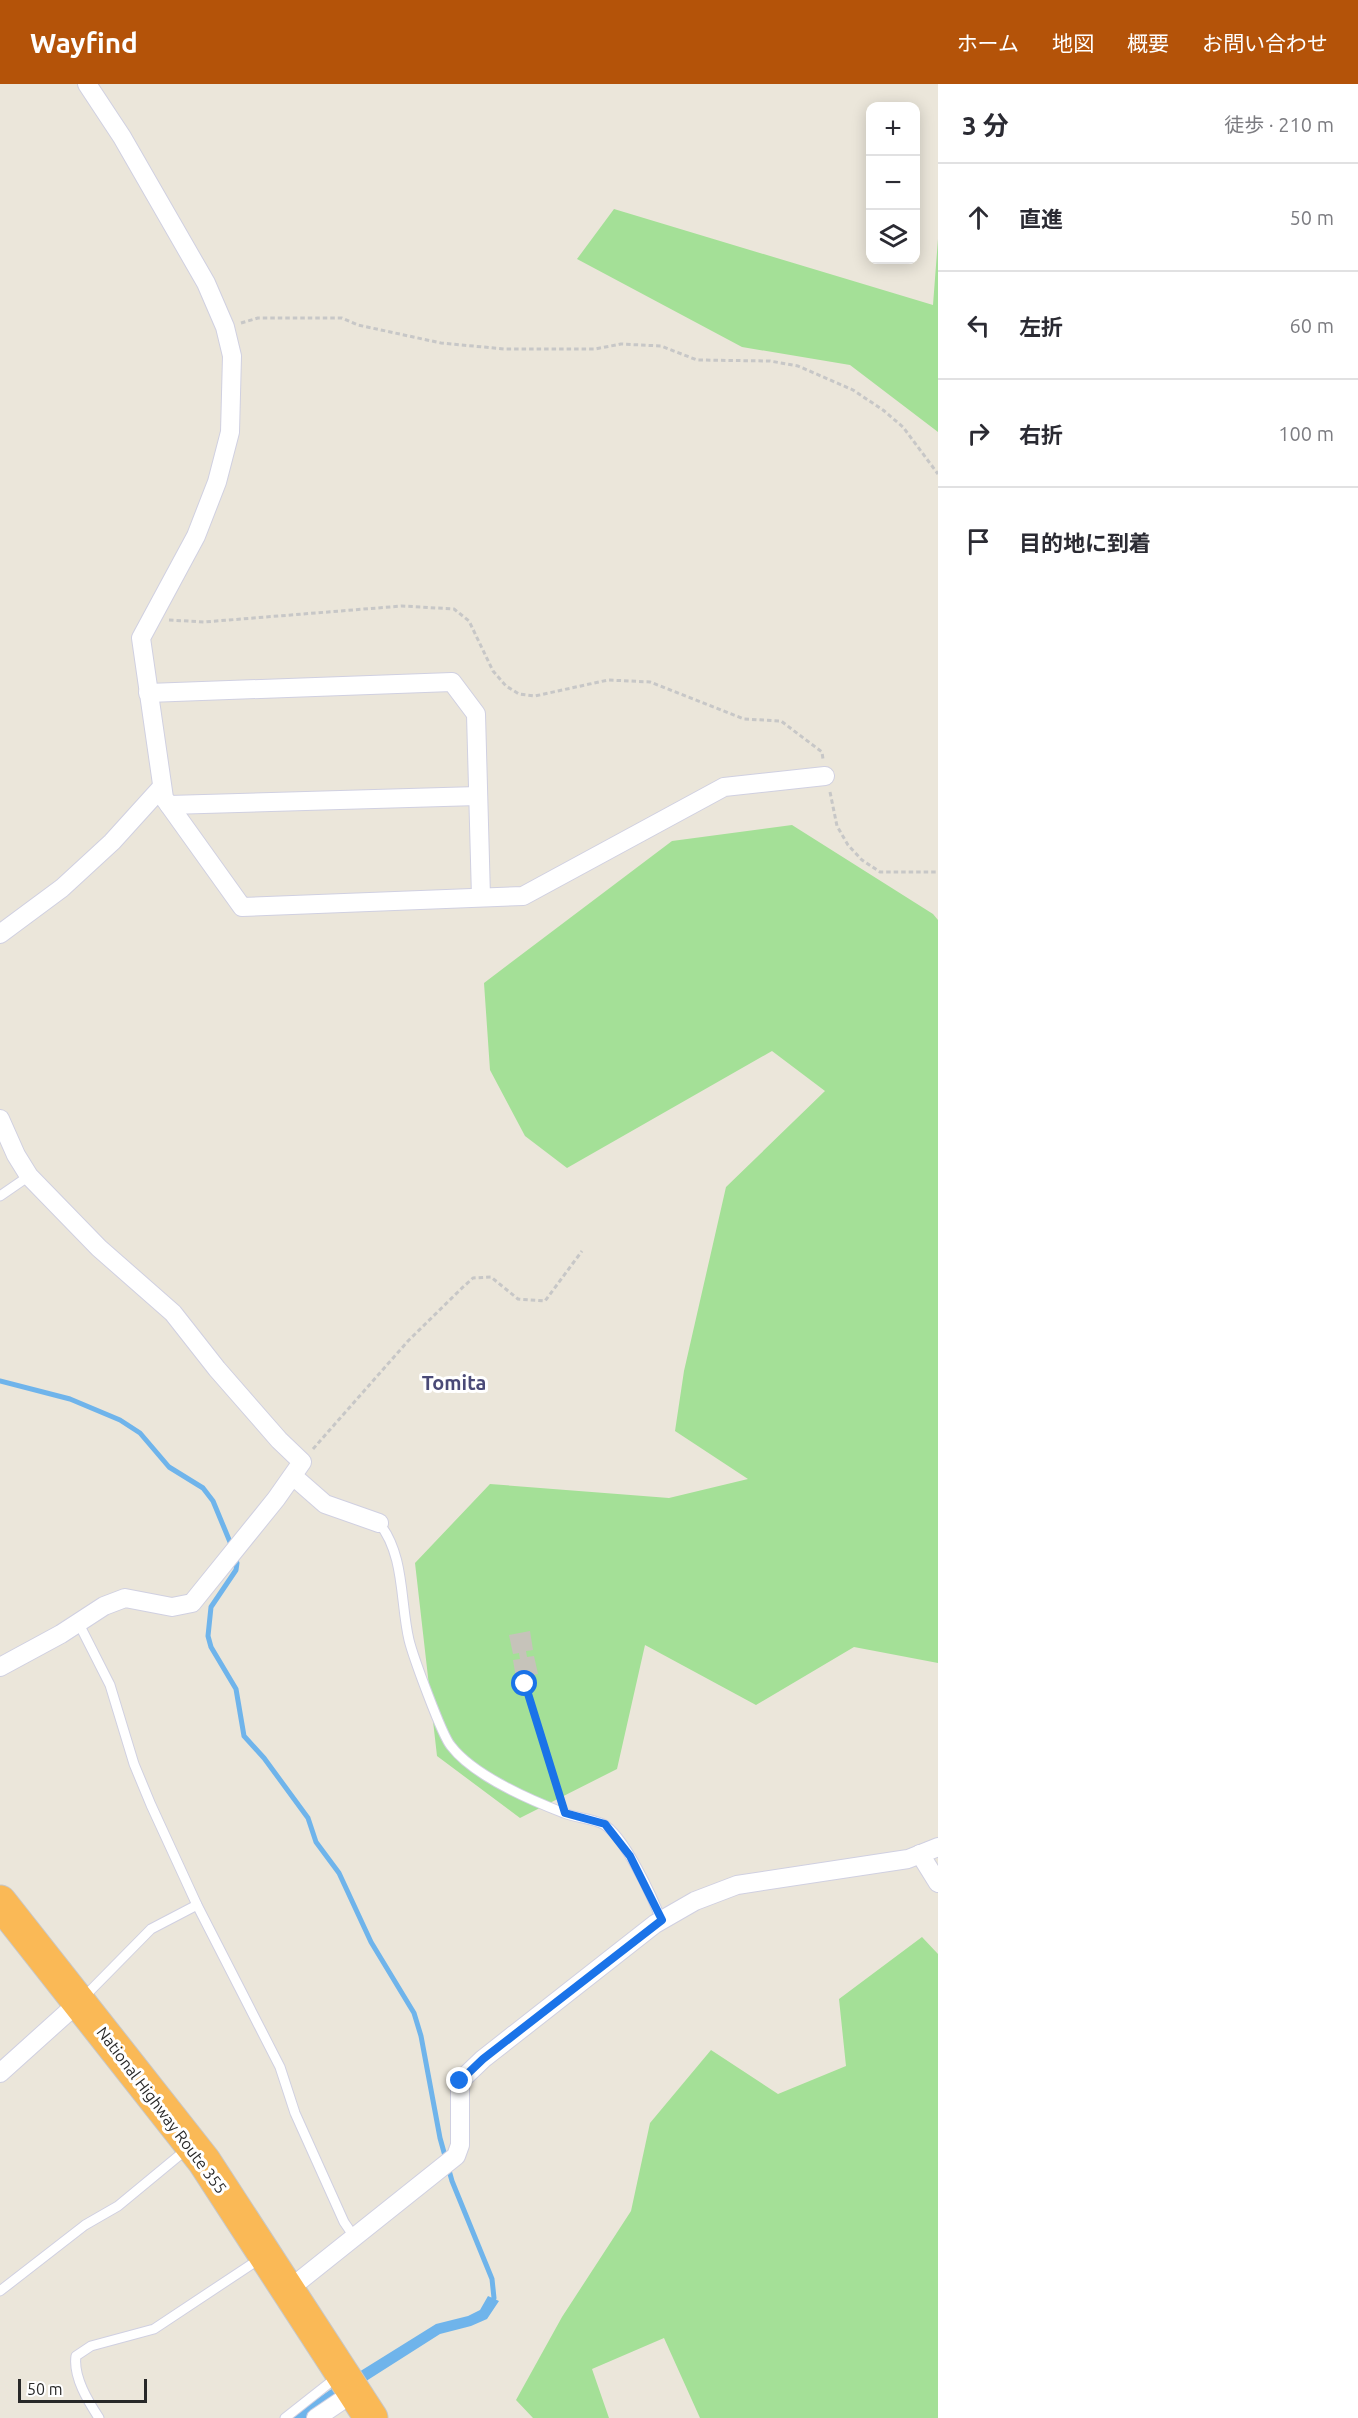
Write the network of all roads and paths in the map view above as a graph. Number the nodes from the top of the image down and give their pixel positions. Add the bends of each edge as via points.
1 (87, 84) edge
2 (225, 327) junction
3 (938, 474) edge
4 (150, 618) junction
5 (148, 693) junction
6 (825, 776) junction
7 (160, 789) junction
8 (478, 796) junction
9 (169, 805) junction
10 (938, 872) edge
11 (481, 897) junction
12 (0, 934) edge
13 (0, 1119) edge
14 (29, 1176) junction
15 (0, 1196) edge
16 (582, 1251) dead end
17 (297, 1469) junction
18 (379, 1523) joint
19 (78, 1622) junction
20 (0, 1667) edge
21 (525, 1684) dead end
22 (565, 1813) junction
23 (938, 1847) edge
24 (920, 1854) junction
25 (938, 1883) edge
26 (0, 1902) edge
27 (197, 1905) junction
28 (662, 1920) junction
29 (79, 2002) junction
30 (0, 2073) edge
31 (192, 2145) junction
32 (355, 2238) junction
33 (265, 2255) junction
34 (288, 2290) junction
35 (0, 2291) edge
36 (355, 2395) edge
37 (99, 2418) edge
38 (285, 2418) edge
39 (316, 2418) edge

1 - 2 street via 206,283
2 - 3 path via 258,318 342,318 441,343 504,349 661,346 697,360 770,361 798,366 853,390 883,410 903,427
2 - 4 street via 232,356 230,432 217,482 196,536
4 - 5 street via 141,638
4 - 6 path via 204,622 402,606 454,609 469,621 493,671 519,694 535,696 608,680 650,682 744,719 781,721 822,752
5 - 7 street
5 - 8 street via 452,682 476,714
6 - 10 path via 837,826 862,860 880,872
6 - 11 street via 724,787 523,896
7 - 9 street
7 - 12 street via 104,850 62,888
8 - 9 street
8 - 11 street
9 - 11 street via 242,907
13 - 14 street
14 - 15 lane
14 - 17 street via 99,1248 173,1313 279,1440
16 - 17 path via 545,1300 518,1299 491,1277 473,1278 408,1341
17 - 18 street via 325,1504
17 - 19 street via 192,1603 172,1607 125,1598
18 - 22 lane via 388,1534 395,1556 410,1642 450,1745 468,1763 508,1787
19 - 20 street
19 - 27 lane via 110,1685 134,1764
21 - 22 path
22 - 28 lane via 605,1824 630,1856
23 - 24 street
24 - 25 street
24 - 28 street via 737,1885 695,1901
26 - 29 highway, National Highway Route 355
27 - 29 lane via 151,1929
27 - 32 lane via 280,2067 295,2114
28 - 32 street via 460,2081 460,2145 456,2156
29 - 30 street
29 - 31 highway, National Highway Route 355
31 - 33 highway, National Highway Route 355
31 - 35 lane via 118,2206 85,2225
32 - 34 street
33 - 34 highway, National Highway Route 355
33 - 37 lane via 154,2329 91,2346 76,2356 77,2373
34 - 36 highway, National Highway Route 355
36 - 38 lane
36 - 39 street

